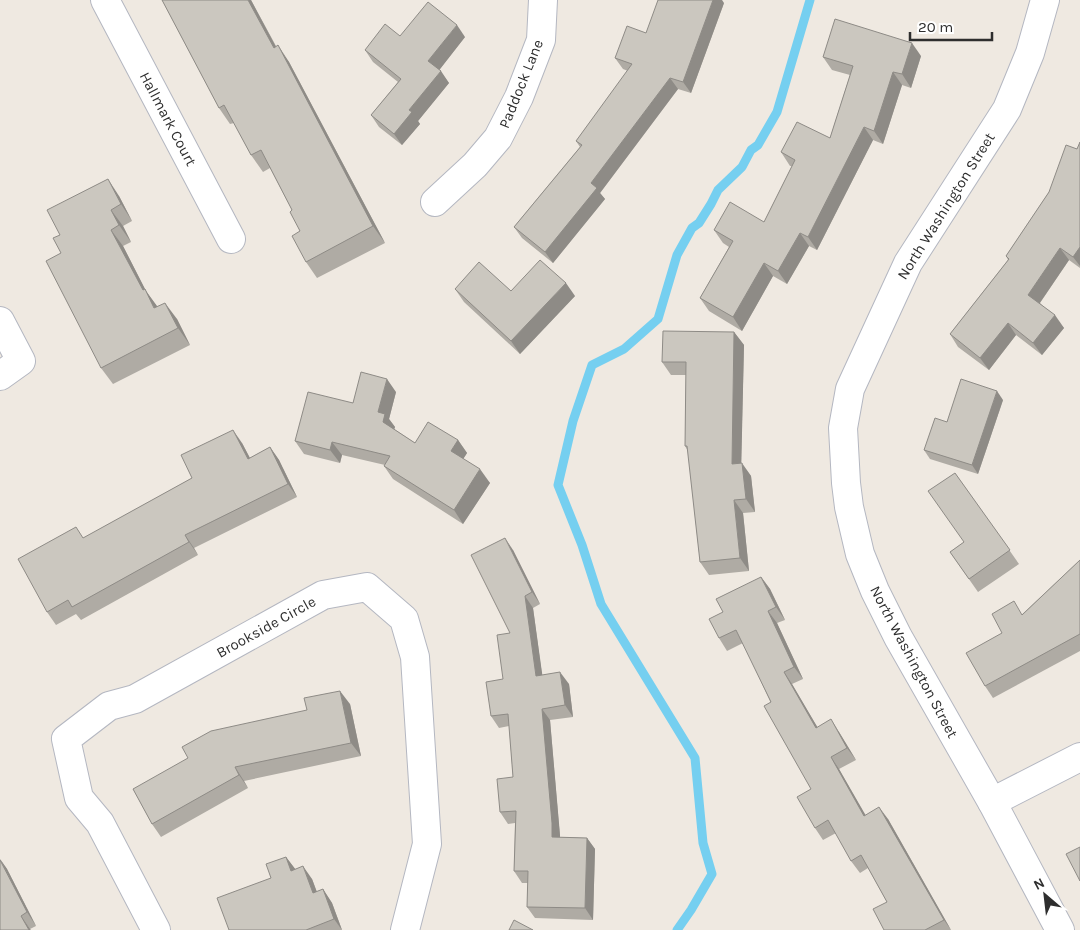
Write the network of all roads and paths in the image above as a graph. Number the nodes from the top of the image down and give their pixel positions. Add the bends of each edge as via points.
1 (105, 0) edge
2 (543, 0) edge
3 (1045, 0) edge
4 (435, 202) dead end
5 (232, 239) dead end
6 (0, 321) edge
7 (0, 376) edge
8 (1080, 757) edge
9 (992, 802) junction
10 (156, 930) edge
11 (405, 930) edge
12 (1060, 930) edge

1 - 5 street, Hallmark Court
2 - 4 street, Paddock Lane via 541,40 498,138 475,165
3 - 9 street, North Washington Street via 1030,53 1007,109 908,263 850,389 843,428 849,507 860,554 898,637
6 - 7 street via 21,362
8 - 9 street
9 - 12 street, North Washington Street
10 - 11 street, Brookside Circle via 100,823 79,798 66,739 109,706 135,699 323,595 367,587 404,619 415,657 427,844

